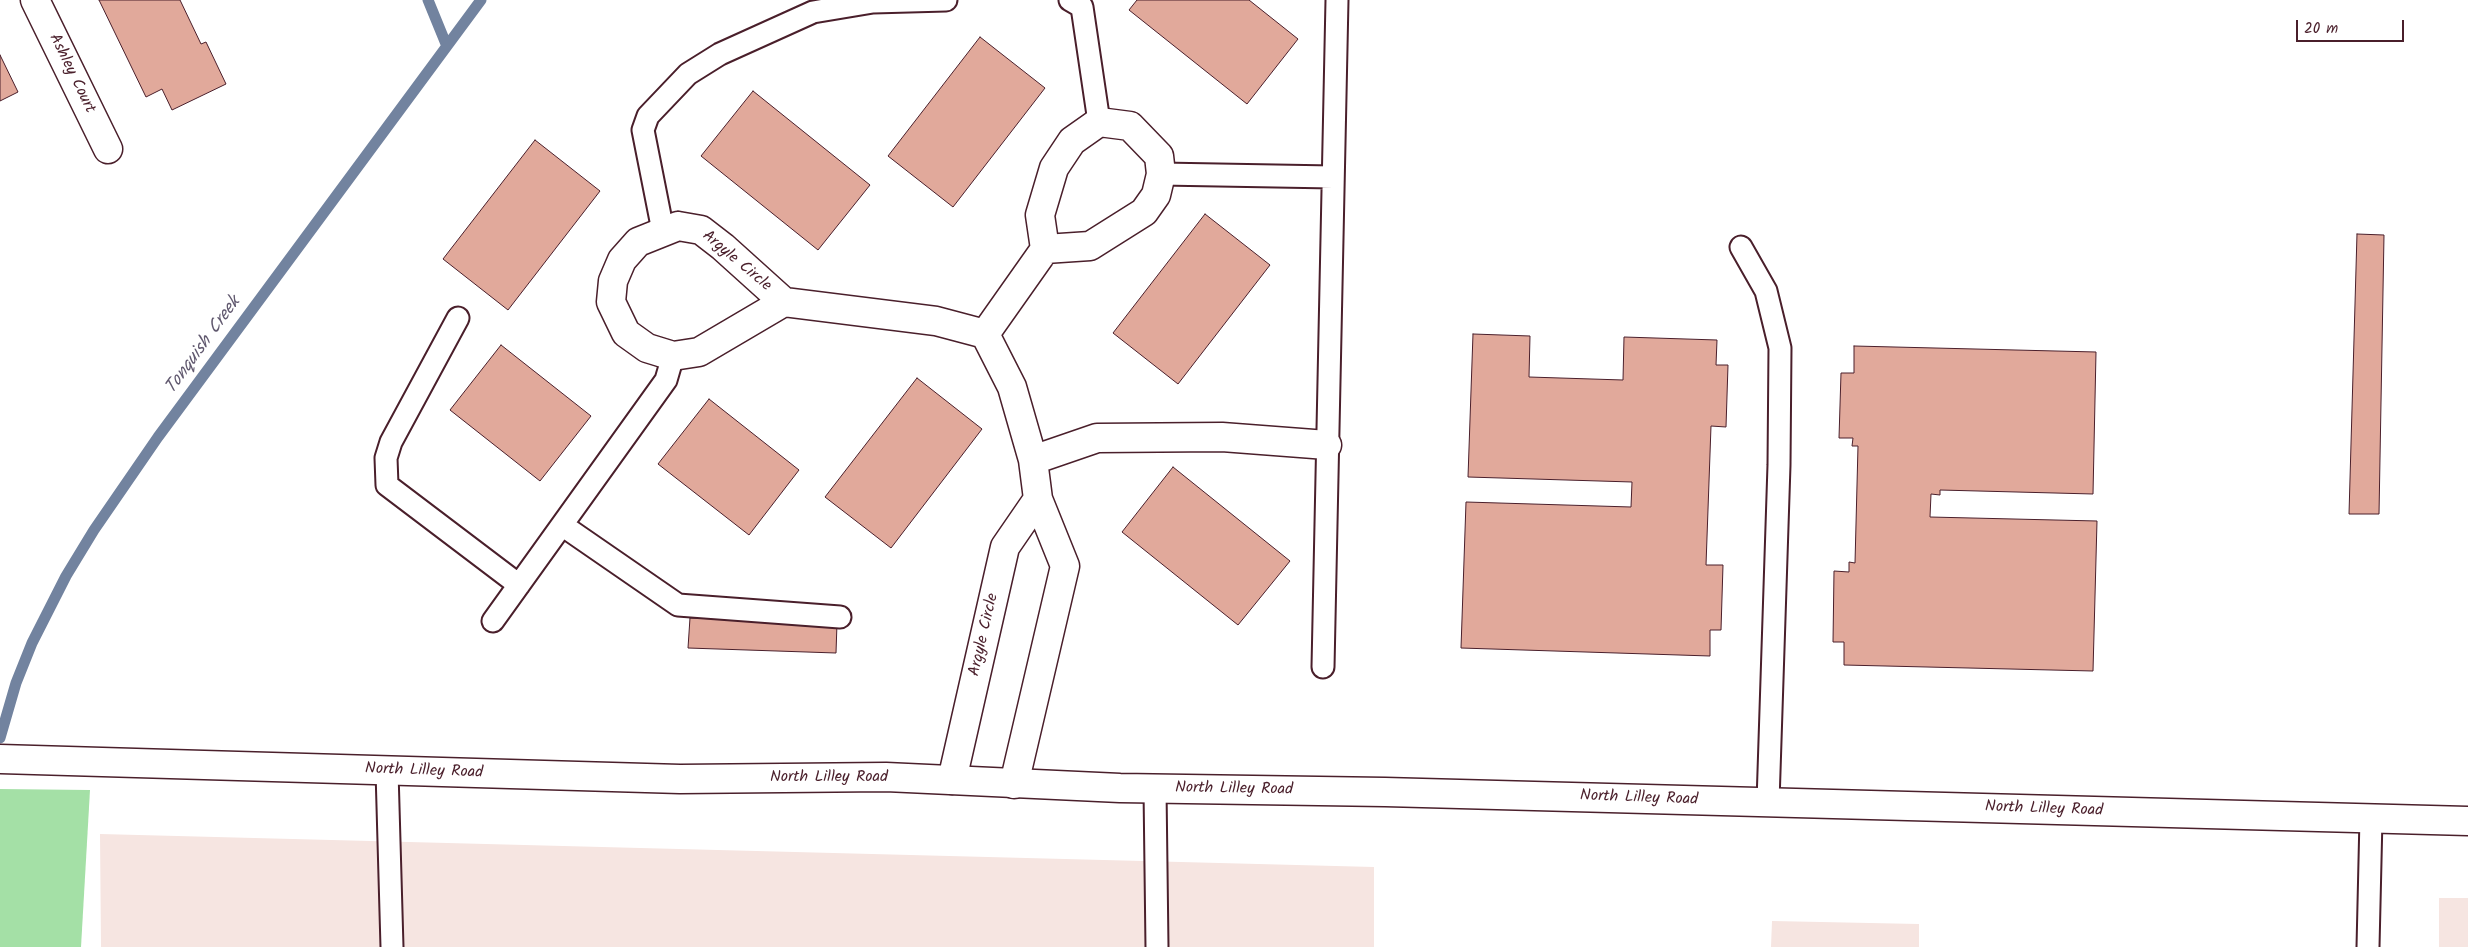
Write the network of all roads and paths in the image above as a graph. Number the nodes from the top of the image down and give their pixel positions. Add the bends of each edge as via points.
1 (36, 0) edge
2 (946, 0) edge
3 (1070, 0) edge
4 (1337, 0) edge
5 (1099, 122) junction
6 (108, 149) dead end
7 (1161, 174) junction
8 (1334, 177) junction
9 (663, 230) junction
10 (1741, 248) dead end
11 (1045, 249) junction
12 (784, 302) junction
13 (458, 318) dead end
14 (986, 334) junction
15 (673, 356) junction
16 (1327, 444) junction
17 (1033, 460) junction
18 (1038, 499) junction
19 (562, 525) junction
20 (518, 585) junction
21 (840, 617) dead end
22 (493, 621) dead end
23 (1323, 667) dead end
24 (0, 759) edge
25 (387, 770) junction
26 (952, 780) junction
27 (1014, 784) junction
28 (1156, 789) junction
29 (1768, 802) junction
30 (2371, 818) junction
31 (2468, 821) edge
32 (392, 947) edge
33 (1157, 947) edge
34 (2368, 947) edge

1 - 6 street, Ashley Court
2 - 9 lane via 873,2 813,12 720,54 688,74 648,116 643,130
3 - 5 lane via 1082,7
4 - 8 lane
5 - 7 street via 1130,126 1159,156
5 - 11 street via 1072,141 1054,168 1040,216
7 - 8 lane
7 - 11 street via 1156,195 1144,212 1090,246
8 - 16 lane
9 - 12 street, Argyle Circle via 678,226 701,230
9 - 15 street, Argyle Circle via 638,242 622,260 612,281 611,302 626,333 647,348
10 - 29 lane via 1766,291 1780,348 1780,465
11 - 14 street
12 - 14 street, Argyle Circle via 936,321
12 - 15 street, Argyle Circle via 700,352
13 - 20 lane via 391,442 386,458 387,485
14 - 17 street via 1012,387
15 - 19 lane via 666,380
16 - 17 street via 1222,437 1097,438
16 - 23 lane
17 - 18 street
18 - 26 street, Argyle Circle via 1005,547
18 - 27 street via 1065,566
19 - 20 lane
19 - 21 lane via 678,605
20 - 22 lane
24 - 25 street, North Lilley Road
25 - 26 street, North Lilley Road via 680,779 886,777
25 - 32 lane
26 - 27 street, North Lilley Road
27 - 28 street, North Lilley Road
28 - 29 street, North Lilley Road
28 - 33 lane
29 - 30 street, North Lilley Road
30 - 31 street, North Lilley Road
30 - 34 lane

